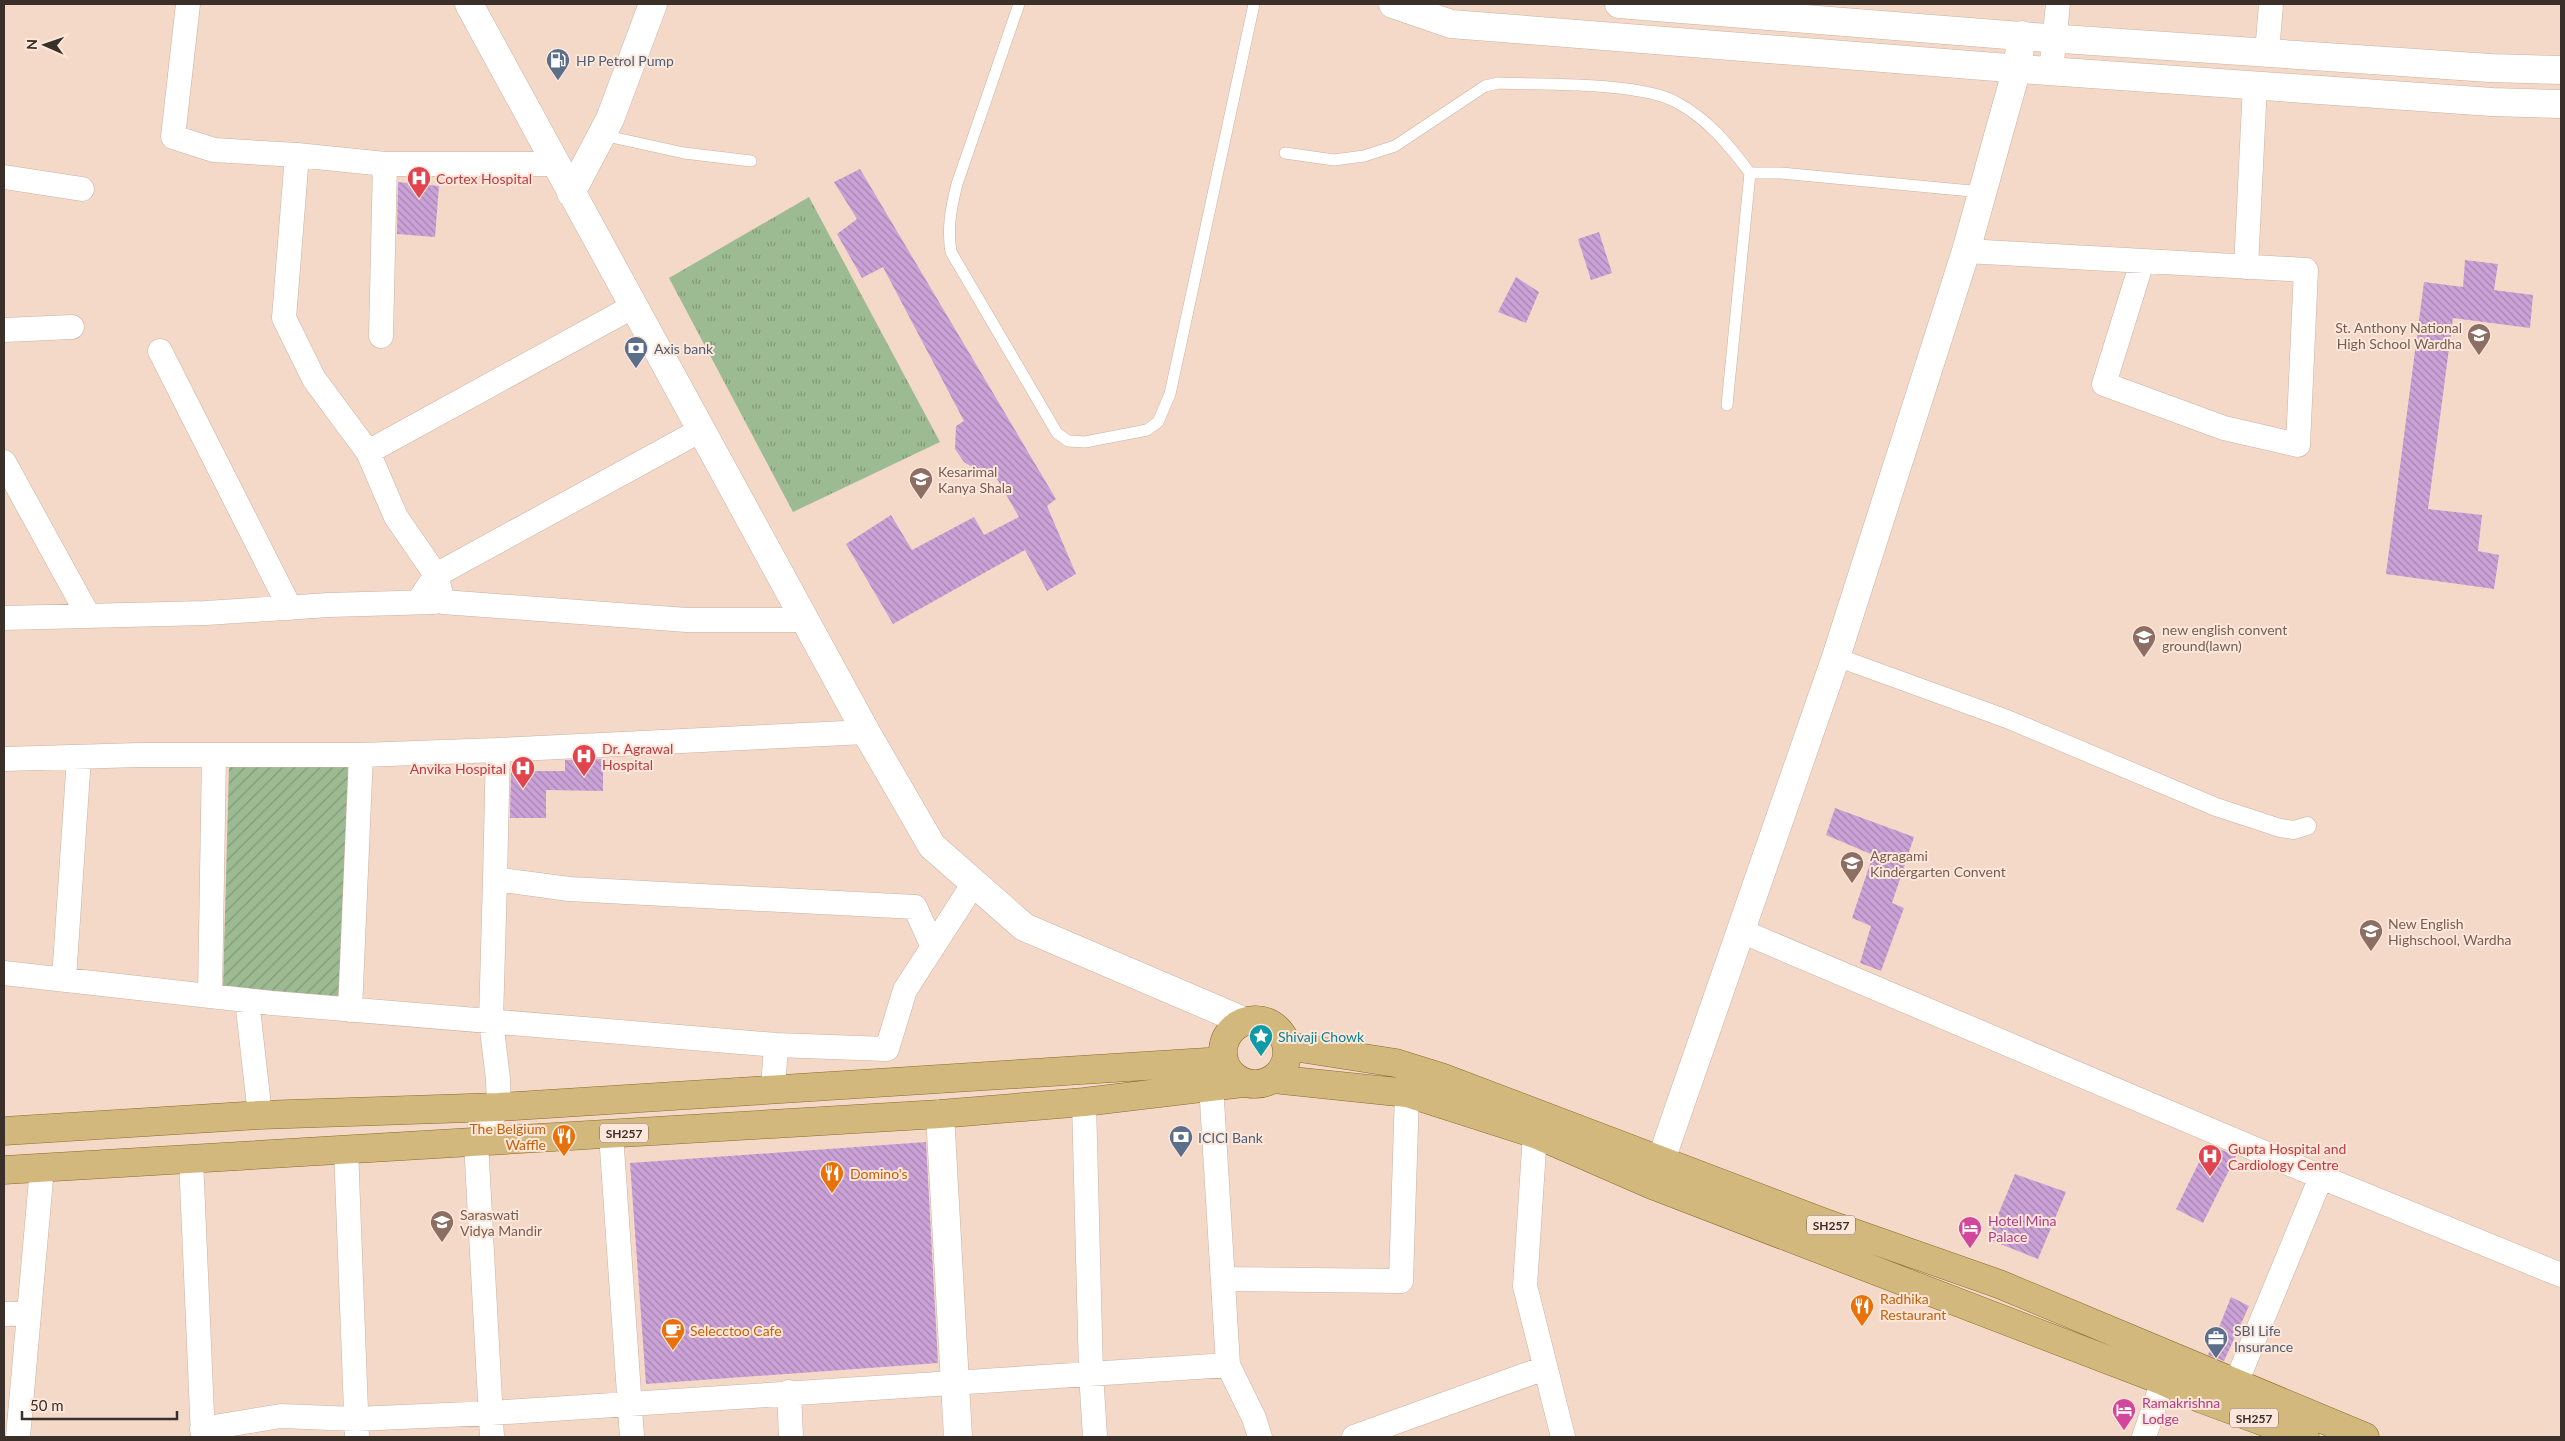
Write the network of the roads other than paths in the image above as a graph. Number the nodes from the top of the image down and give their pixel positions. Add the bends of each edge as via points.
1 (188, 4) edge
2 (469, 4) edge
3 (653, 4) edge
4 (1019, 4) edge
5 (1254, 4) edge
6 (1393, 4) edge
7 (1619, 4) edge
8 (2058, 4) edge
9 (2271, 4) edge
10 (1694, 7) edge
11 (2022, 35) junction
12 (2054, 38) junction
13 (2267, 53) junction
14 (2017, 68) junction
15 (2561, 70) edge
16 (2052, 71) junction
17 (2255, 85) junction
18 (2561, 104) edge
19 (602, 135) junction
20 (1286, 153) dead end
21 (297, 155) junction
22 (751, 161) dead end
23 (385, 164) junction
24 (556, 164) junction
25 (1750, 173) junction
26 (4, 177) edge
27 (82, 189) dead end
28 (1982, 192) junction
29 (571, 193) junction
30 (1966, 251) junction
31 (2142, 262) junction
32 (2246, 267) junction
33 (634, 306) junction
34 (72, 327) dead end
35 (4, 330) edge
36 (381, 336) dead end
37 (160, 350) dead end
38 (1727, 405) dead end
39 (701, 430) junction
40 (368, 452) junction
41 (4, 462) edge
42 (436, 575) junction
43 (418, 602) junction
44 (443, 602) junction
45 (290, 608) junction
46 (88, 615) junction
47 (4, 618) edge
48 (805, 620) junction
49 (1836, 657) junction
50 (866, 732) junction
51 (498, 750) junction
52 (362, 754) junction
53 (214, 755) junction
54 (79, 757) junction
55 (4, 759) edge
56 (2307, 826) dead end
57 (495, 879) junction
58 (974, 883) junction
59 (1741, 931) junction
60 (933, 947) junction
61 (4, 973) edge
62 (64, 979) junction
63 (210, 996) junction
64 (247, 1000) junction
65 (350, 1010) junction
66 (1234, 1017) junction
67 (491, 1021) junction
68 (776, 1045) junction
69 (1286, 1046) junction
70 (887, 1049) junction
71 (1211, 1068) junction
72 (1273, 1079) junction
73 (891, 1083) junction
74 (772, 1089) junction
75 (1407, 1093) junction
76 (1084, 1102) junction
77 (499, 1107) junction
78 (940, 1114) junction
79 (260, 1115) junction
80 (4, 1132) edge
81 (610, 1134) junction
82 (1535, 1134) junction
83 (476, 1142) junction
84 (346, 1149) junction
85 (191, 1159) junction
86 (42, 1168) junction
87 (4, 1170) edge
88 (1657, 1172) junction
89 (2321, 1177) junction
90 (2561, 1276) edge
91 (1223, 1279) junction
92 (29, 1313) junction
93 (4, 1314) edge
94 (1228, 1365) junction
95 (1545, 1368) junction
96 (1091, 1373) junction
97 (2164, 1380) junction
98 (956, 1382) junction
99 (2236, 1383) junction
100 (789, 1392) junction
101 (630, 1402) junction
102 (491, 1413) junction
103 (14, 1423) edge
104 (356, 1428) edge
105 (202, 1433) edge
106 (492, 1437) edge
107 (632, 1437) edge
108 (791, 1437) edge
109 (958, 1437) edge
110 (1095, 1437) edge
111 (1260, 1437) edge
112 (1354, 1437) edge
113 (1562, 1437) edge
114 (2144, 1437) edge
115 (2305, 1437) edge
116 (2365, 1437) edge

1 - 21 street via 173,137 214,150
2 - 24 main road
3 - 19 main road
4 - 5 lane via 957,184 948,235 951,252 1057,434 1068,441 1085,442 1147,430 1158,422 1164,410
6 - 14 main road via 1452,24
7 - 10 main road
8 - 12 street
9 - 13 street
10 - 11 main road
11 - 12 main road
11 - 14 main road
12 - 13 main road
12 - 16 street
13 - 15 main road
14 - 16 main road
14 - 28 main road
16 - 17 main road
17 - 18 main road
17 - 32 street
19 - 22 lane via 684,153
19 - 29 main road
20 - 25 lane via 1334,160 1364,156 1395,146 1485,86 1600,88 1640,92 1677,102 1720,134
21 - 23 street
21 - 40 street via 284,318 314,379
23 - 24 street
23 - 36 street
24 - 29 main road
25 - 28 lane via 1781,173
25 - 38 lane
26 - 27 street
28 - 30 main road
29 - 33 main road
30 - 31 street
30 - 49 main road
31 - 32 street
31 - 32 street via 2104,384 2224,428 2298,445 2306,270
33 - 39 main road
33 - 40 street
34 - 35 street
37 - 45 street
39 - 42 street
39 - 48 main road
40 - 42 street via 396,517
41 - 46 street
42 - 43 street
42 - 44 street
43 - 44 street
43 - 45 street
44 - 48 street via 687,620
45 - 46 street
46 - 47 street
48 - 50 main road
49 - 56 street via 2007,719 2216,807 2280,828 2294,830
49 - 59 main road
50 - 51 street
50 - 58 main road via 932,846
51 - 52 street
51 - 57 street
52 - 53 street
52 - 65 street
53 - 54 street
53 - 63 street
54 - 55 street
54 - 62 street
57 - 60 street via 569,888 915,907
57 - 67 street
58 - 60 street
58 - 66 main road via 1024,927
59 - 88 main road
59 - 89 street
60 - 70 street via 905,990
61 - 62 street
62 - 63 street
63 - 64 street
64 - 65 street
64 - 79 street
65 - 67 street
66 - 69 main road via 1264,1020 1273,1025 1281,1032
66 - 71 main road via 1220,1033
67 - 68 street
67 - 77 street
68 - 70 street
68 - 74 street
69 - 72 main road via 1286,1062
69 - 88 main road, SH257 via 1420,1070
70 - 73 street
71 - 72 main road, SH257 via 1243,1083 1264,1083
71 - 73 main road, SH257
71 - 76 main road, SH257
71 - 91 street
72 - 75 main road, SH257
73 - 74 main road, SH257
74 - 77 main road, SH257
75 - 82 main road, SH257
75 - 91 street via 1401,1281
76 - 78 main road, SH257
76 - 96 street
77 - 79 main road, SH257
77 - 83 street
78 - 81 main road, SH257
78 - 98 main road
79 - 80 main road, SH257
81 - 83 main road, SH257
81 - 101 street
82 - 88 main road, SH257
82 - 95 street via 1525,1286
83 - 84 main road, SH257
83 - 102 street
84 - 85 main road, SH257
84 - 104 street
85 - 86 main road, SH257
85 - 105 street
86 - 87 main road, SH257
86 - 92 street
88 - 97 main road, SH257
88 - 99 main road, SH257 via 1828,1224 1999,1284
89 - 90 street
89 - 99 street
91 - 94 street
92 - 93 street
92 - 103 street
94 - 96 street
94 - 111 street
95 - 112 street
95 - 113 street
96 - 98 street
96 - 110 street
97 - 114 street
97 - 115 main road, SH257 via 2202,1399
98 - 100 street
98 - 109 main road
99 - 116 main road, SH257
100 - 101 street
100 - 108 street
101 - 102 street
101 - 107 street
102 - 104 street
102 - 106 street
104 - 105 street via 282,1416

